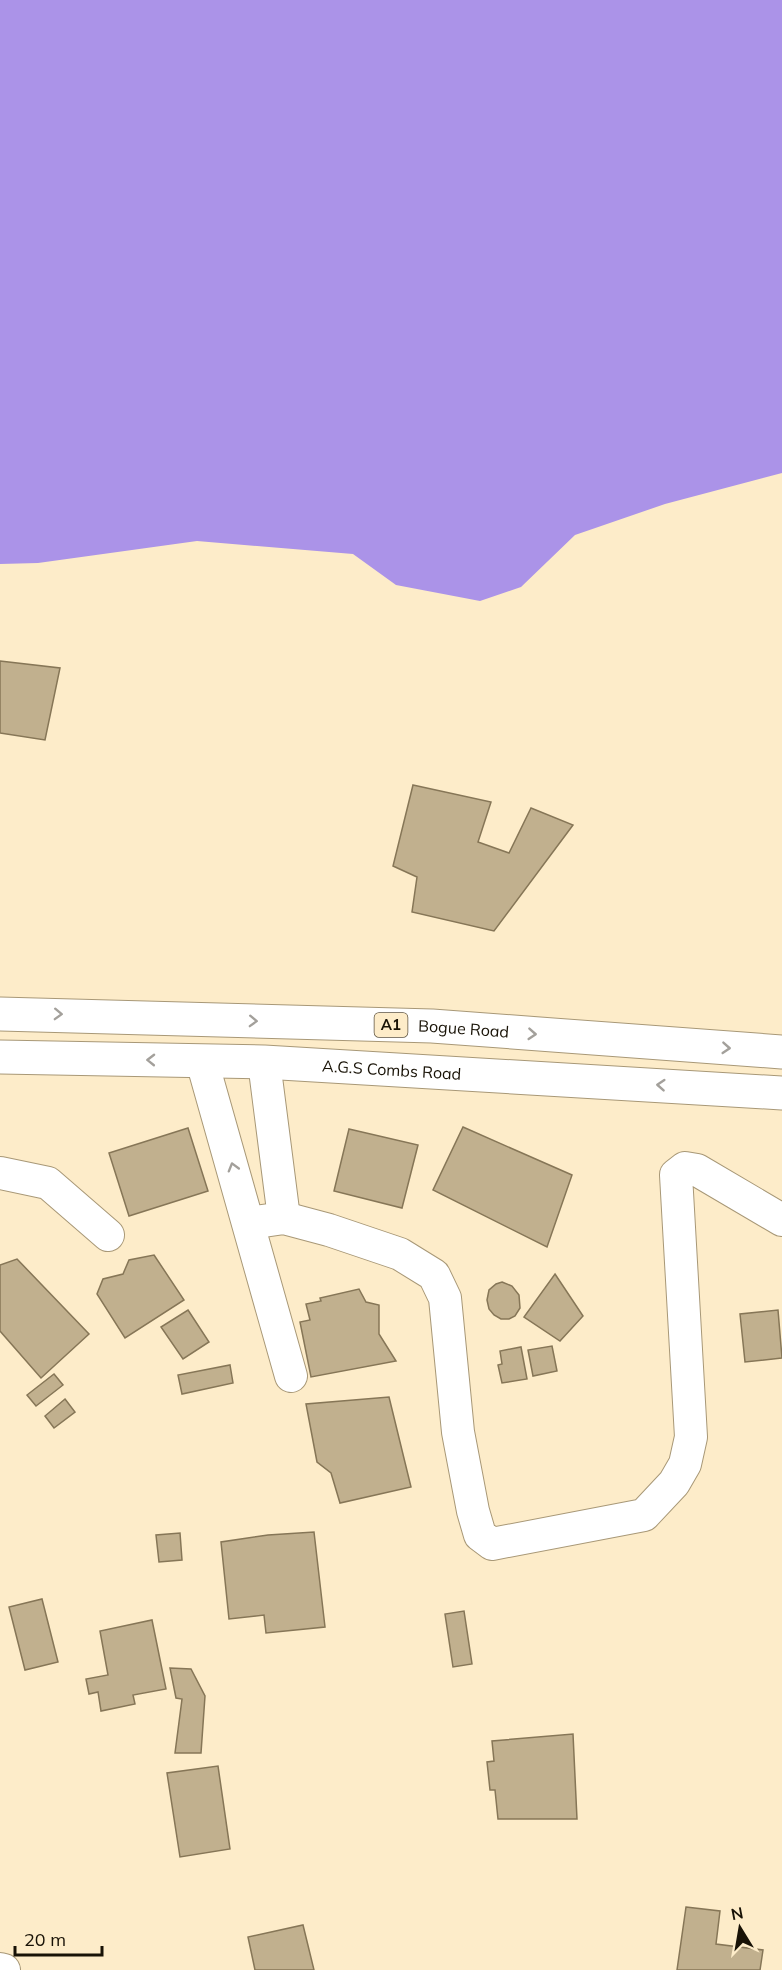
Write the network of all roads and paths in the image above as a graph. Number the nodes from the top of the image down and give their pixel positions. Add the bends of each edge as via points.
1 (0, 1014) edge
2 (782, 1052) edge
3 (0, 1057) edge
4 (202, 1061) junction
5 (264, 1062) junction
6 (782, 1093) edge
7 (0, 1173) edge
8 (284, 1218) junction
9 (782, 1220) edge
10 (249, 1223) junction
11 (108, 1235) dead end
12 (291, 1376) dead end

1 -> 2 main road, Bogue Road / A1 via 432,1026
4 -> 3 main road, A.G.S Combs Road
4 - 5 main road, A.G.S Combs Road
10 -> 4 street
6 -> 5 main road, A.G.S Combs Road
5 - 8 street
7 - 11 street via 48,1183
8 - 9 street via 400,1254 434,1275 445,1298 458,1432 473,1512 480,1535 492,1544 644,1515 674,1483 685,1464 691,1437 676,1175 685,1168 697,1170
8 - 10 street
10 - 12 street

